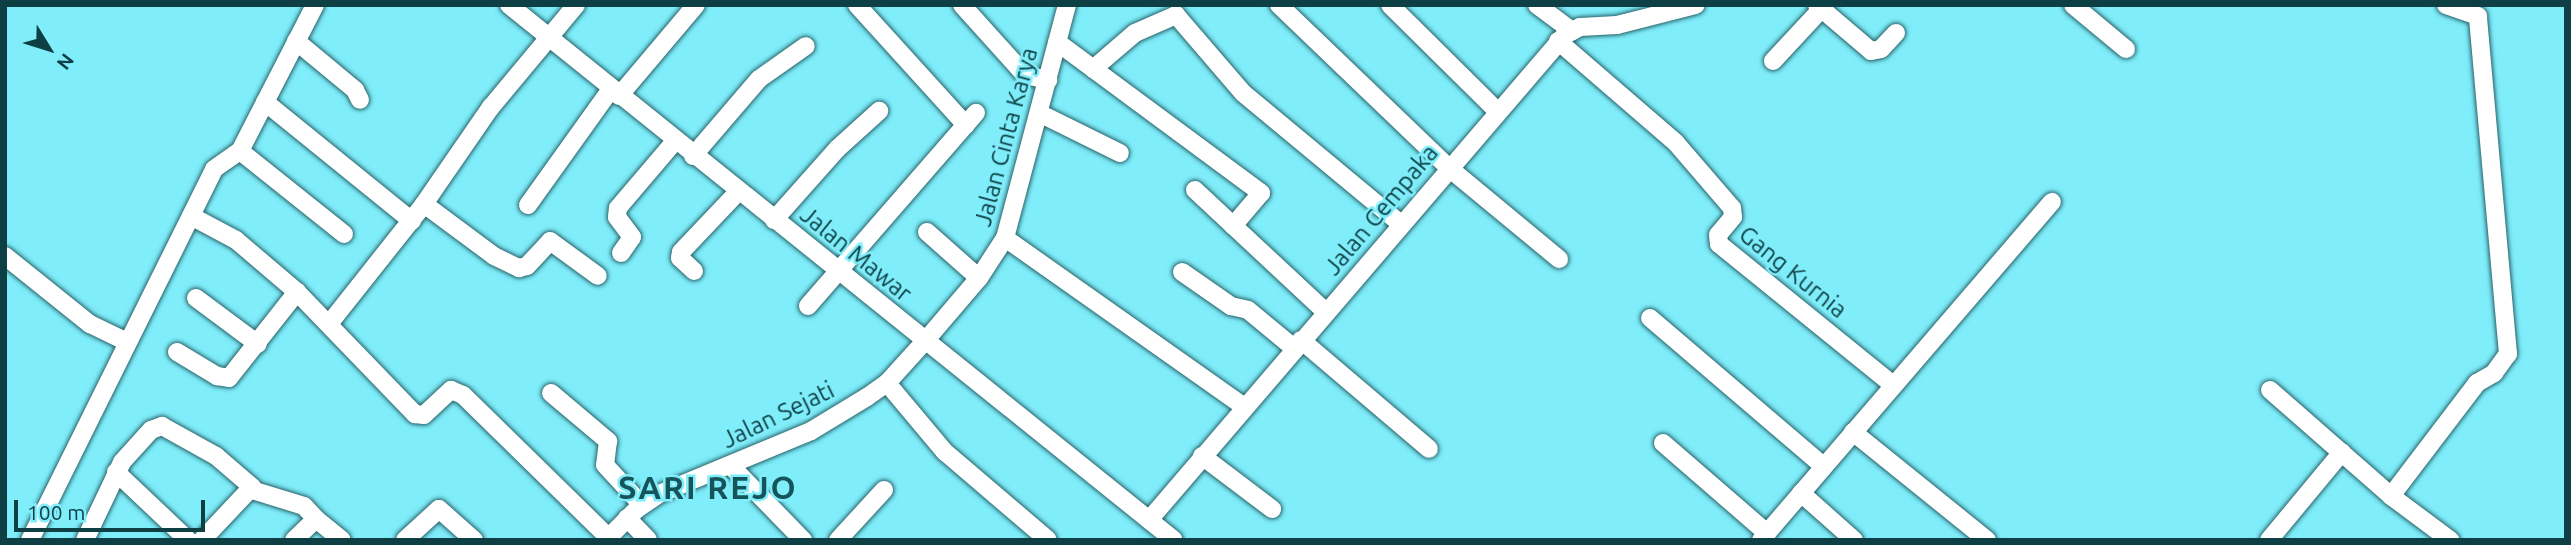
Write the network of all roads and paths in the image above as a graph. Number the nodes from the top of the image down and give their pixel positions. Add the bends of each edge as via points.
1 (314, 5) edge
2 (509, 5) edge
3 (576, 5) edge
4 (696, 5) edge
5 (857, 5) edge
6 (962, 5) edge
7 (1279, 5) edge
8 (1391, 5) edge
9 (1537, 5) edge
10 (1696, 5) edge
11 (2073, 5) edge
12 (2446, 5) edge
13 (1821, 6) edge
14 (1063, 8) edge
15 (1896, 33) dead end
16 (548, 36) junction
17 (1565, 36) junction
18 (296, 41) junction
19 (1057, 42) junction
20 (806, 46) dead end
21 (2126, 49) dead end
22 (1773, 61) dead end
23 (1093, 69) junction
24 (1048, 80) junction
25 (615, 92) junction
26 (360, 100) dead end
27 (265, 102) junction
28 (879, 111) dead end
29 (1498, 112) junction
30 (1041, 114) junction
31 (675, 141) junction
32 (240, 151) junction
33 (1119, 153) dead end
34 (693, 156) junction
35 (1449, 168) junction
36 (1195, 190) dead end
37 (738, 192) junction
38 (2052, 202) dead end
39 (424, 205) junction
40 (528, 205) dead end
41 (191, 216) junction
42 (774, 220) junction
43 (412, 221) junction
44 (1401, 224) junction
45 (1233, 226) junction
46 (927, 232) dead end
47 (344, 234) dead end
48 (1005, 238) junction
49 (621, 253) dead end
50 (5, 256) edge
51 (1559, 259) dead end
52 (837, 270) junction
53 (694, 271) dead end
54 (1182, 272) dead end
55 (598, 275) dead end
56 (979, 278) junction
57 (297, 292) junction
58 (196, 298) dead end
59 (808, 306) dead end
60 (1326, 312) junction
61 (1650, 318) dead end
62 (329, 324) junction
63 (926, 340) junction
64 (127, 342) junction
65 (258, 344) junction
66 (1297, 344) junction
67 (177, 352) dead end
68 (887, 383) junction
69 (1893, 385) junction
70 (2270, 390) dead end
71 (551, 393) dead end
72 (1243, 406) junction
73 (1853, 432) junction
74 (1663, 443) dead end
75 (1429, 449) dead end
76 (2342, 452) junction
77 (1202, 456) junction
78 (730, 466) junction
79 (1823, 467) junction
80 (116, 472) junction
81 (252, 490) junction
82 (884, 490) dead end
83 (1801, 493) junction
84 (2391, 496) junction
85 (642, 505) junction
86 (1272, 509) dead end
87 (627, 518) junction
88 (316, 519) junction
89 (1149, 520) junction
90 (1764, 537) edge
91 (607, 539) edge
92 (30, 540) edge
93 (85, 540) edge
94 (188, 540) edge
95 (202, 540) edge
96 (294, 540) edge
97 (342, 540) edge
98 (405, 540) edge
99 (474, 540) edge
100 (648, 540) edge
101 (803, 540) edge
102 (838, 540) edge
103 (1048, 540) edge
104 (1174, 540) edge
105 (1854, 540) edge
106 (1987, 540) edge
107 (2269, 540) edge
108 (2450, 540) edge

1 - 18 street
2 - 16 street, Jalan Mawar
3 - 16 street
4 - 25 street
5 - 52 street via 971,119
6 - 24 street via 1025,75
7 - 35 street
8 - 29 street
9 - 17 street
10 - 17 street
11 - 21 street
12 - 84 street via 2478,16 2508,354 2494,373 2477,383
13 - 15 street via 1871,51 1881,49
13 - 22 street
14 - 19 street, Jalan Cinta Karya
16 - 25 street, Jalan Mawar
16 - 39 street via 491,107
17 - 29 street, Jalan Cempaka
17 - 69 street, Gang Kurnia via 1676,143 1732,208 1733,217 1718,235 1719,243
18 - 26 street via 355,90
18 - 27 street
19 - 23 street
19 - 24 street, Jalan Cinta Karya
20 - 34 street via 760,79
23 - 44 street via 1135,33 1176,15 1243,93
23 - 45 street via 1261,193
24 - 30 street, Jalan Cinta Karya
25 - 31 street, Jalan Mawar
25 - 40 street
27 - 32 street
27 - 43 street
28 - 42 street via 837,149
29 - 35 street, Jalan Cempaka
30 - 33 street
30 - 48 street, Jalan Cinta Karya
31 - 34 street, Jalan Mawar
31 - 49 street via 618,208 617,217 632,237
32 - 41 street via 216,166
32 - 47 street
34 - 37 street, Jalan Mawar
35 - 44 street, Jalan Cempaka
35 - 51 street
36 - 45 street
37 - 42 street, Jalan Mawar
37 - 53 street via 681,252 680,258
38 - 69 street
39 - 43 street
39 - 55 street via 494,256 519,268 527,266 550,241
41 - 57 street via 236,240
41 - 64 street
42 - 52 street, Jalan Mawar
43 - 62 street
44 - 60 street, Jalan Cempaka
45 - 60 street
46 - 56 street
48 - 56 street, Jalan Cinta Karya
48 - 72 street
50 - 64 street via 83,319
52 - 59 street
52 - 63 street, Jalan Mawar
54 - 66 street
56 - 63 street, Jalan Cinta Karya
57 - 62 street
57 - 65 street
58 - 65 street
60 - 66 street, Jalan Cempaka
61 - 79 street
62 - 91 street via 415,414 424,415 451,390 463,395
63 - 68 street, Jalan Sejati
63 - 89 street, Jalan Mawar
64 - 92 street
65 - 67 street via 226,379
66 - 72 street, Jalan Cempaka
66 - 75 street
68 - 78 street, Jalan Sejati via 811,431
68 - 103 street via 945,452
69 - 73 street
70 - 76 street
71 - 85 street via 608,441 605,464
72 - 77 street, Jalan Cempaka
73 - 79 street
73 - 106 street
74 - 90 street
76 - 84 street
76 - 107 street
77 - 86 street
77 - 89 street, Jalan Cempaka
78 - 85 street, Jalan Sejati
78 - 101 street
79 - 83 street
80 - 81 street via 132,448 150,430 162,426 216,456
80 - 93 street
80 - 94 street
81 - 88 street via 304,506
81 - 95 street
82 - 102 street
83 - 90 street
83 - 105 street
84 - 108 street
85 - 87 street, Jalan Sejati
87 - 91 street, Jalan Sejati
87 - 100 street
88 - 96 street
88 - 97 street
89 - 104 street, Jalan Mawar
98 - 99 street via 439,509

